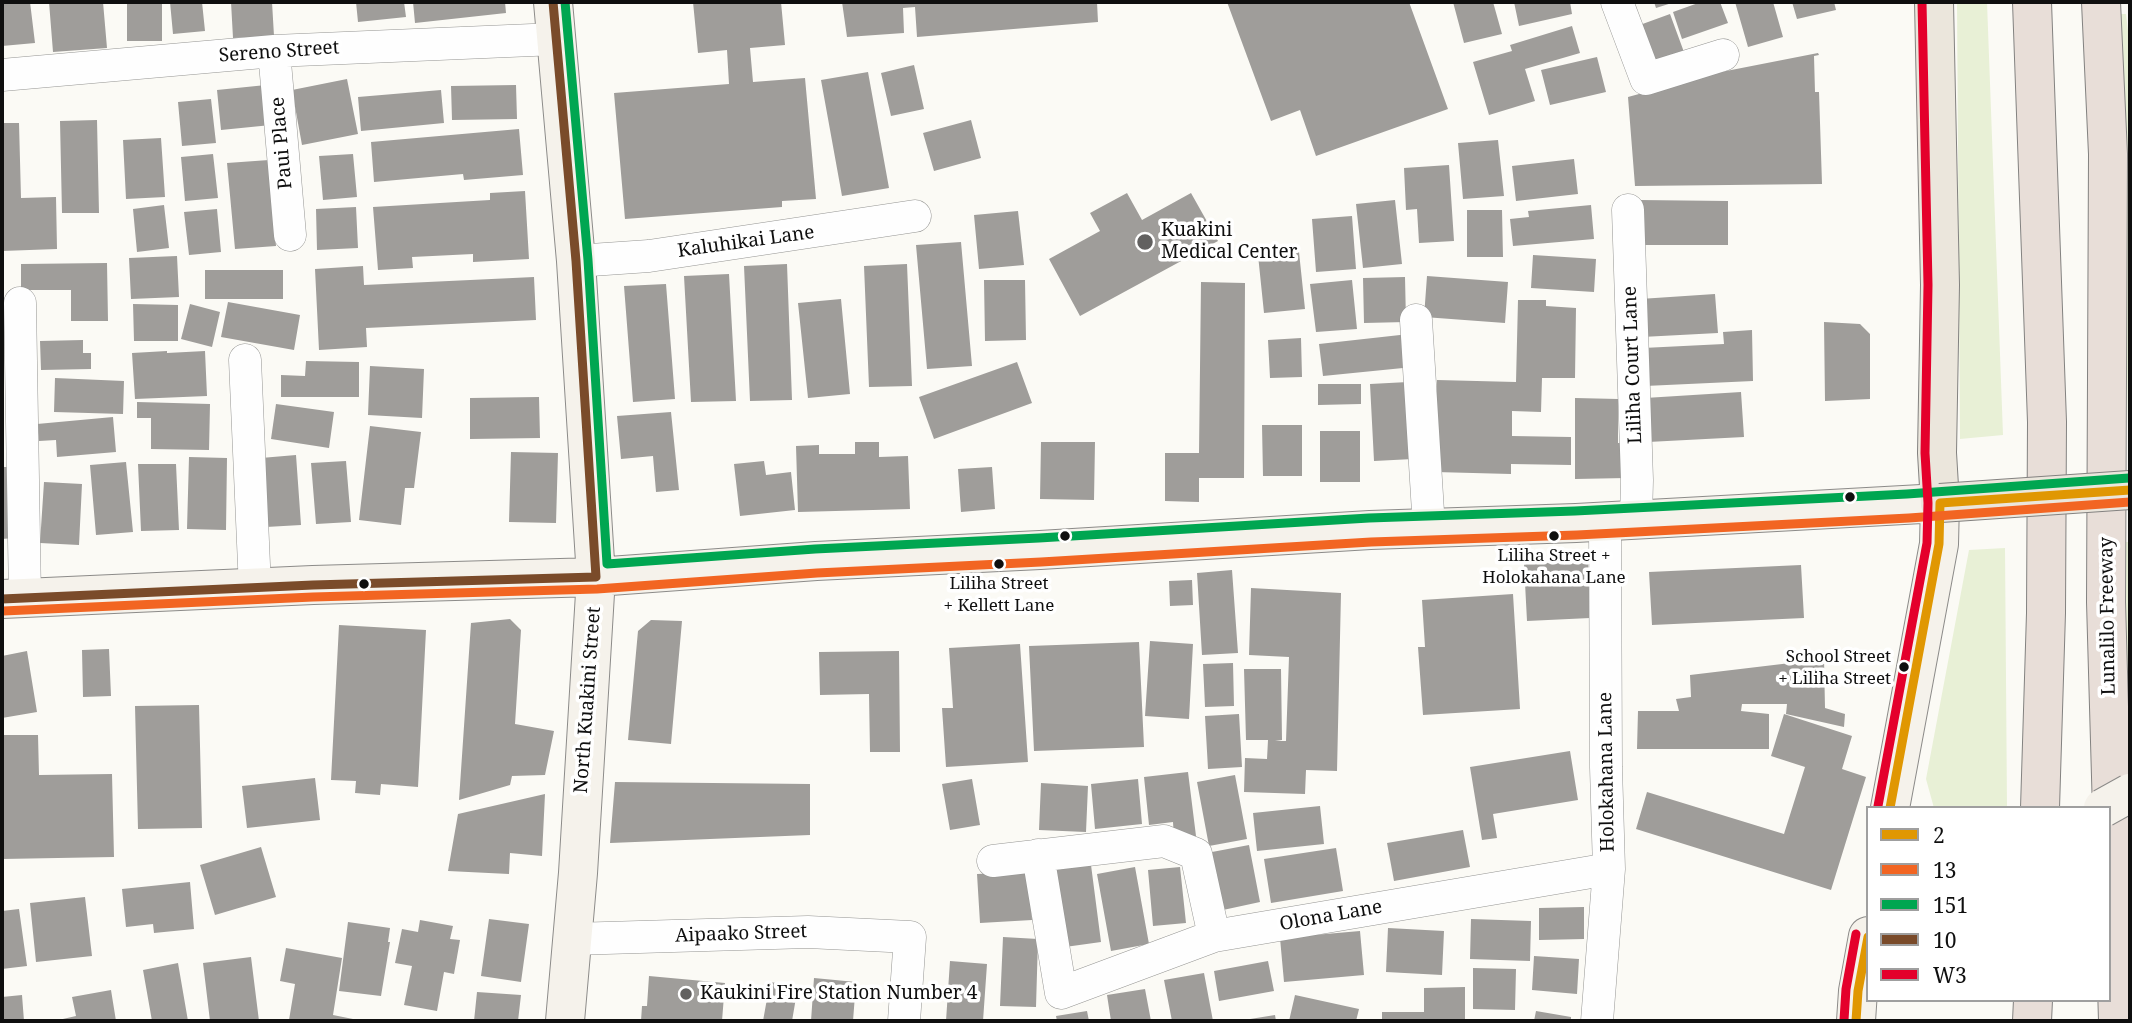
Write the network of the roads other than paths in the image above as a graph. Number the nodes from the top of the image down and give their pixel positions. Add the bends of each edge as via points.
1 (553, 2) edge
2 (1617, 2) edge
3 (1934, 2) edge
4 (2021, 2) edge
5 (2032, 2) edge
6 (2101, 2) edge
7 (556, 39) junction
8 (274, 51) junction
9 (1723, 55) dead end
10 (2, 75) edge
11 (1628, 210) dead end
12 (915, 216) dead end
13 (290, 235) dead end
14 (2042, 243) junction
15 (576, 261) junction
16 (20, 303) dead end
17 (1416, 320) dead end
18 (245, 359) dead end
19 (2130, 490) edge
20 (1941, 503) junction
21 (1620, 520) junction
22 (1429, 528) junction
23 (596, 577) junction
24 (255, 588) junction
25 (13, 598) edge
26 (1901, 746) junction
27 (2130, 793) edge
28 (1890, 806) edge
29 (1908, 806) edge
30 (2040, 806) edge
31 (2107, 806) edge
32 (1038, 855) junction
33 (993, 861) dead end
34 (1609, 869) junction
35 (1214, 936) junction
36 (572, 939) junction
37 (1866, 947) edge
38 (1883, 1002) edge
39 (2033, 1002) edge
40 (565, 1021) edge
41 (904, 1021) edge
42 (1597, 1021) edge
43 (1856, 1021) edge
44 (1878, 1021) edge
45 (2032, 1021) edge
46 (2118, 1021) edge

1 - 7 street, North Kuakini Street
2 - 9 street via 1646,79
3 - 20 main road
4 - 14 highway
5 - 14 highway
6 - 46 highway, Lunalilo Freeway via 2108,154 2106,602
7 - 8 street, Sereno Street
7 - 15 street, North Kuakini Street
8 - 10 street, Sereno Street
8 - 13 street, Paui Place
11 - 21 street, Liliha Court Lane via 1636,467
12 - 15 street, Kaluhikai Lane via 649,256
14 - 30 highway via 2047,477
15 - 23 street, North Kuakini Street
16 - 25 street
17 - 22 street
18 - 24 street
19 - 20 main road, bridge
20 - 21 street
20 - 26 street via 1939,544
21 - 22 street
21 - 34 street, Holokahana Lane via 1606,753
22 - 23 street
23 - 24 street
23 - 36 street, North Kuakini Street
24 - 25 street
26 - 28 street
26 - 29 street
27 - 31 street, bridge
32 - 33 street
32 - 35 street via 1164,841 1196,854
32 - 35 street, Olona Lane via 1061,993
34 - 35 street, Olona Lane
34 - 42 street, Holokahana Lane
36 - 40 street, North Kuakini Street
36 - 41 street, Aipaako Street via 808,932 910,937
37 - 43 street
38 - 44 street
39 - 45 highway

